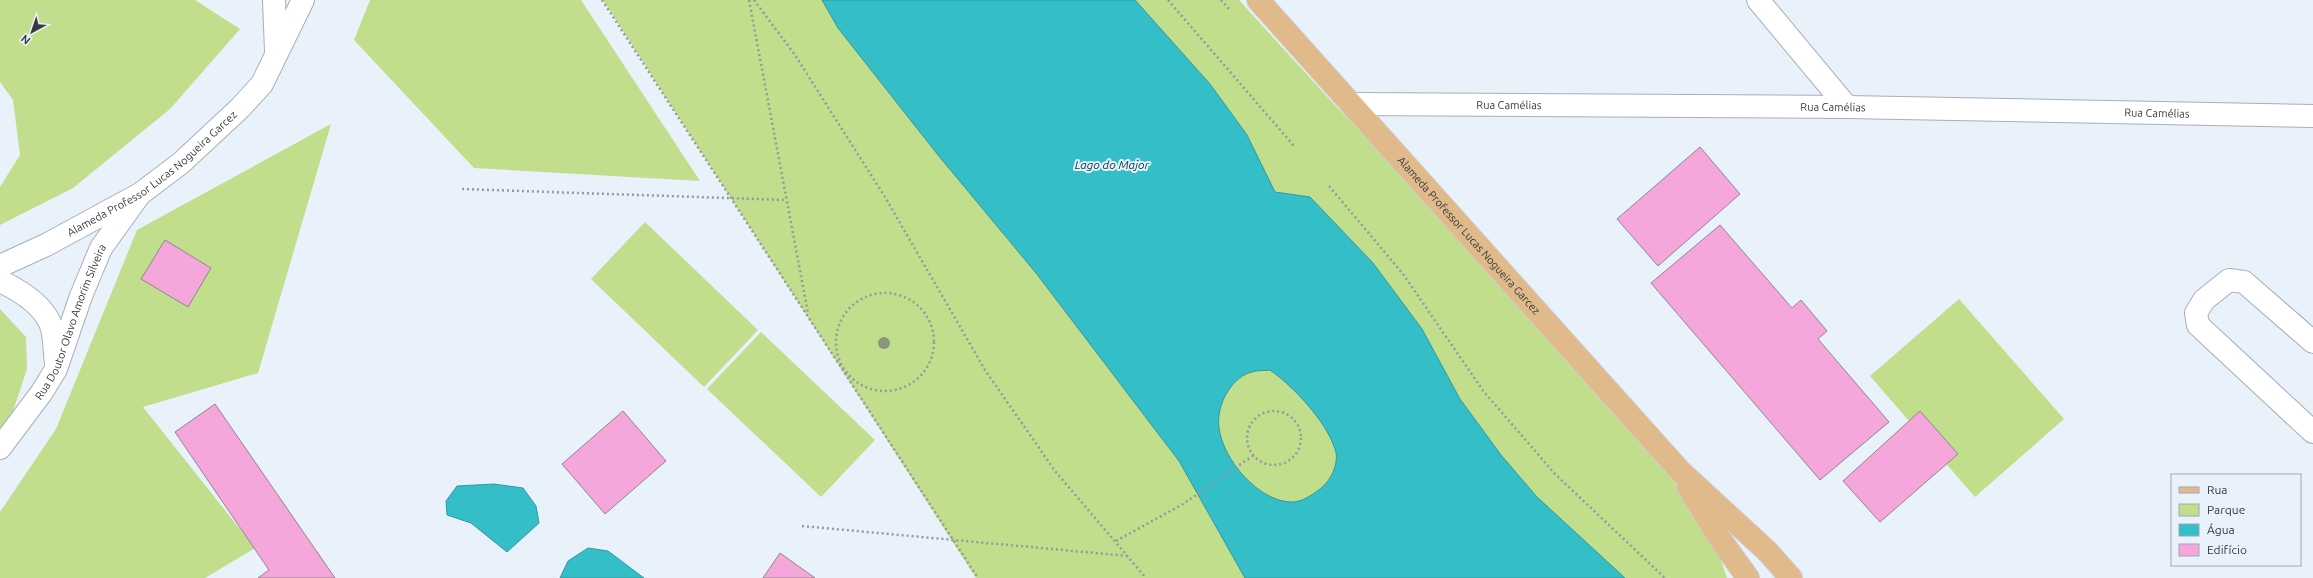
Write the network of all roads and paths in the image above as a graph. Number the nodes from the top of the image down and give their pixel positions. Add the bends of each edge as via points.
1 (274, 0) edge
2 (303, 0) edge
3 (602, 0) edge
4 (748, 0) edge
5 (754, 0) edge
6 (1168, 0) edge
7 (1258, 0) edge
8 (1758, 0) edge
9 (276, 52) junction
10 (1352, 104) junction
11 (1847, 107) junction
12 (2313, 116) edge
13 (1294, 146) dead end
14 (1329, 186) dead end
15 (462, 189) dead end
16 (140, 194) junction
17 (731, 198) junction
18 (786, 200) junction
19 (0, 266) edge
20 (0, 281) edge
21 (808, 315) junction
22 (2313, 342) edge
23 (56, 369) junction
24 (844, 370) junction
25 (2313, 432) edge
26 (0, 448) edge
27 (1254, 455) junction
28 (1680, 472) junction
29 (802, 526) dead end
30 (1720, 539) junction
31 (953, 540) junction
32 (1116, 541) junction
33 (1128, 556) junction
34 (978, 578) edge
35 (1146, 578) edge
36 (1665, 578) edge
37 (1737, 578) edge
38 (1748, 578) edge
39 (1791, 578) edge

1 - 9 street, Alameda Professor Lucas Nogueira Garcez
2 - 9 street, Alameda Professor Lucas Nogueira Garcez
3 - 17 path
4 - 18 path
5 - 32 path via 795,55 885,197 985,370 1055,471
6 - 13 path
7 - 10 main road, Alameda Professor Lucas Nogueira Garcez
8 - 11 street
9 - 16 street, Alameda Professor Lucas Nogueira Garcez via 262,84 240,108 181,163
10 - 11 street, Rua Camélias
10 - 28 main road, Alameda Professor Lucas Nogueira Garcez
11 - 12 street, Rua Camélias
14 - 36 path via 1403,274 1484,392 1555,474
15 - 17 path
16 - 19 street, Alameda Professor Lucas Nogueira Garcez via 46,245
16 - 23 street, Rua Doutor Olavo Amorim Silveira via 101,248 80,296
17 - 18 path
17 - 21 path
18 - 21 path
20 - 23 street via 17,289 36,305 50,324
21 - 24 path
22 - 25 street via 2244,282 2229,280 2204,300 2196,313 2198,325
23 - 26 street, Rua Doutor Olavo Amorim Silveira
24 - 24 path via 857,382 872,389 888,391 905,388 919,378 929,365 934,349 933,332 927,316 917,305 903,297 888,293 873,295 859,301 847,311 839,325 836,340 838,356
24 - 31 path
27 - 27 path via 1260,461 1276,465 1292,458 1300,444 1301,435 1294,420 1277,411 1260,415 1253,421 1247,438
27 - 32 path via 1183,504
28 - 30 main road, Alameda Professor Lucas Nogueira Garcez
28 - 39 main road, Alameda Professor Lucas Nogueira Garcez via 1768,552
29 - 31 path
30 - 37 street
30 - 38 main road, Alameda Professor Lucas Nogueira Garcez
31 - 33 path
31 - 34 path
32 - 33 path
33 - 35 path

